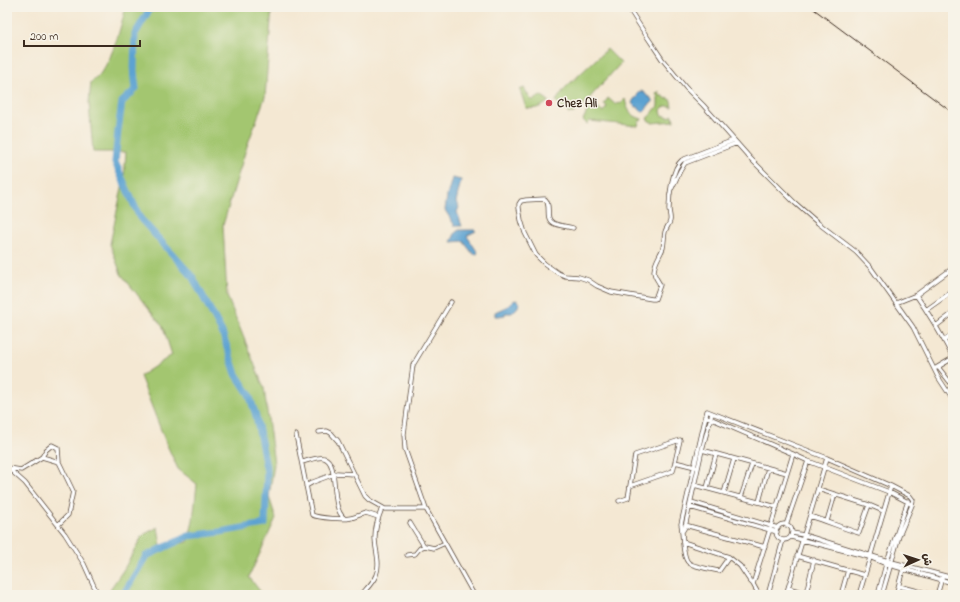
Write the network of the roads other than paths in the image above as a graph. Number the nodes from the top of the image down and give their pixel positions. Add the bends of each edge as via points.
1 (628, 7) edge
2 (735, 141) junction
3 (572, 228) dead end
4 (953, 268) edge
5 (953, 291) edge
6 (916, 295) junction
7 (451, 302) dead end
8 (896, 303) junction
9 (926, 310) junction
10 (953, 313) edge
11 (936, 326) junction
12 (953, 334) edge
13 (944, 340) junction
14 (953, 358) edge
15 (938, 367) junction
16 (934, 369) junction
17 (953, 386) edge
18 (953, 400) edge
19 (712, 413) junction
20 (705, 416) junction
21 (710, 418) junction
22 (743, 426) junction
23 (741, 431) junction
24 (318, 432) dead end
25 (759, 432) junction
26 (296, 435) dead end
27 (756, 438) junction
28 (776, 438) junction
29 (792, 444) junction
30 (772, 445) junction
31 (702, 450) junction
32 (808, 450) junction
33 (789, 452) junction
34 (716, 454) junction
35 (793, 454) junction
36 (42, 456) junction
37 (826, 458) junction
38 (734, 459) junction
39 (803, 459) junction
40 (808, 461) junction
41 (59, 462) junction
42 (302, 462) junction
43 (675, 462) junction
44 (752, 464) junction
45 (842, 465) junction
46 (696, 467) junction
47 (7, 468) edge
48 (768, 468) junction
49 (824, 468) junction
50 (858, 472) junction
51 (787, 473) junction
52 (334, 474) junction
53 (354, 474) junction
54 (839, 474) junction
55 (874, 479) junction
56 (856, 480) junction
57 (694, 485) junction
58 (871, 485) junction
59 (306, 486) junction
60 (630, 486) junction
61 (891, 486) junction
62 (707, 488) junction
63 (818, 488) junction
64 (889, 492) junction
65 (724, 493) junction
66 (835, 494) junction
67 (910, 496) junction
68 (741, 497) junction
69 (619, 501) dead end
70 (759, 502) junction
71 (908, 502) junction
72 (690, 505) junction
73 (869, 505) junction
74 (912, 505) junction
75 (777, 507) junction
76 (382, 508) junction
77 (426, 509) junction
78 (883, 511) junction
79 (810, 516) junction
80 (378, 517) junction
81 (344, 519) junction
82 (827, 521) junction
83 (410, 523) dead end
84 (58, 525) junction
85 (686, 525) junction
86 (786, 525) junction
87 (770, 528) junction
88 (777, 530) junction
89 (682, 532) junction
90 (792, 535) junction
91 (803, 537) junction
92 (783, 540) junction
93 (682, 542) junction
94 (445, 543) junction
95 (426, 546) junction
96 (764, 547) junction
97 (407, 556) dead end
98 (797, 556) junction
99 (870, 556) junction
100 (729, 557) junction
101 (814, 560) junction
102 (889, 563) junction
103 (903, 569) junction
104 (848, 570) junction
105 (864, 575) junction
106 (942, 577) junction
107 (953, 578) edge
108 (953, 583) edge
109 (753, 584) junction
110 (898, 586) junction
111 (788, 588) junction
112 (806, 593) junction
113 (917, 593) edge
114 (98, 595) edge
115 (361, 595) edge
116 (474, 595) edge
117 (759, 595) edge
118 (768, 595) edge
119 (786, 595) edge
120 (813, 595) edge
121 (841, 595) edge
122 (858, 595) edge
123 (878, 595) edge
124 (882, 595) edge
125 (896, 595) edge
126 (933, 595) edge
127 (937, 595) edge

1 - 2 street via 662,59
2 - 3 street via 687,162 676,175 671,189 670,222 655,265 654,273 660,285 655,299 611,292 588,280 568,277 546,264 536,255 524,233 519,208 521,201 545,199 548,203 550,221
2 - 8 street via 796,203 864,259
4 - 6 street
5 - 9 street
6 - 8 street
6 - 9 street
7 - 77 street via 413,365 404,434 405,449
8 - 16 street via 916,333
9 - 11 street
10 - 11 street
11 - 13 street
12 - 13 street
13 - 14 street
14 - 15 street
15 - 16 street
15 - 17 street
16 - 18 street
19 - 20 street via 707,411
19 - 21 street
19 - 22 street
20 - 21 street
20 - 46 street
21 - 23 street
21 - 31 street
22 - 23 street
22 - 25 street
23 - 27 street
24 - 53 street via 327,431 332,434 340,444
25 - 27 street
25 - 28 street
26 - 42 street
27 - 30 street
28 - 29 street
28 - 30 street
29 - 32 street
29 - 33 street
30 - 33 street
31 - 34 street
31 - 46 street
32 - 37 street
32 - 39 street
33 - 35 street
34 - 38 street
34 - 62 street
35 - 39 street
35 - 51 street
36 - 41 street
36 - 41 street via 52,446 58,448
36 - 47 street via 21,470
37 - 45 street
37 - 49 street
38 - 44 street
38 - 65 street
39 - 40 street
40 - 49 street
40 - 86 street
41 - 84 street via 73,491 68,515
42 - 52 street via 326,458
42 - 59 street
43 - 46 street
43 - 60 street via 673,471
43 - 60 street via 680,440 635,455
44 - 48 street
44 - 68 street
45 - 50 street
45 - 54 street
46 - 57 street
46 - 89 street via 681,524
47 - 84 street via 25,483
48 - 51 street
48 - 70 street
49 - 54 street
49 - 63 street
50 - 55 street
50 - 56 street
51 - 75 street
52 - 53 street
52 - 59 street
52 - 81 street via 336,504
53 - 76 street via 367,498
54 - 56 street
55 - 58 street
55 - 61 street
56 - 58 street
57 - 62 street
57 - 72 street
58 - 64 street
59 - 81 street via 312,515
60 - 69 street via 628,498
61 - 64 street
61 - 67 street
62 - 65 street
63 - 66 street
63 - 79 street
64 - 71 street
64 - 78 street
65 - 68 street
66 - 73 street
66 - 82 street
67 - 71 street
67 - 74 street via 913,500
68 - 70 street
70 - 75 street
71 - 74 street
71 - 102 street
72 - 85 street
72 - 87 street
73 - 78 street
73 - 82 street via 860,533 843,529
74 - 102 street
75 - 87 street
76 - 77 street
76 - 80 street
77 - 94 street
78 - 99 street
79 - 82 street
79 - 91 street
80 - 81 street via 365,513
80 - 115 street via 375,528 377,570 371,584
83 - 95 street
84 - 114 street via 66,534
85 - 89 street
85 - 96 street
86 - 88 street via 780,526
86 - 90 street via 791,528
87 - 88 street
87 - 96 street
88 - 92 street via 778,536
89 - 93 street
90 - 91 street
90 - 92 street
91 - 98 street
91 - 99 street
92 - 118 street
93 - 100 street
93 - 100 street via 689,564 719,571
94 - 95 street via 434,548
94 - 116 street
95 - 97 street
96 - 109 street
98 - 101 street
98 - 111 street
99 - 102 street
99 - 105 street
100 - 109 street via 740,566
101 - 104 street
101 - 112 street
102 - 103 street
102 - 106 street
102 - 123 street
102 - 124 street
103 - 106 street
103 - 110 street
104 - 105 street
104 - 121 street
105 - 122 street
106 - 107 street
106 - 108 street
106 - 127 street
109 - 117 street
110 - 113 street
110 - 125 street
111 - 112 street
111 - 119 street
112 - 120 street
113 - 126 street

